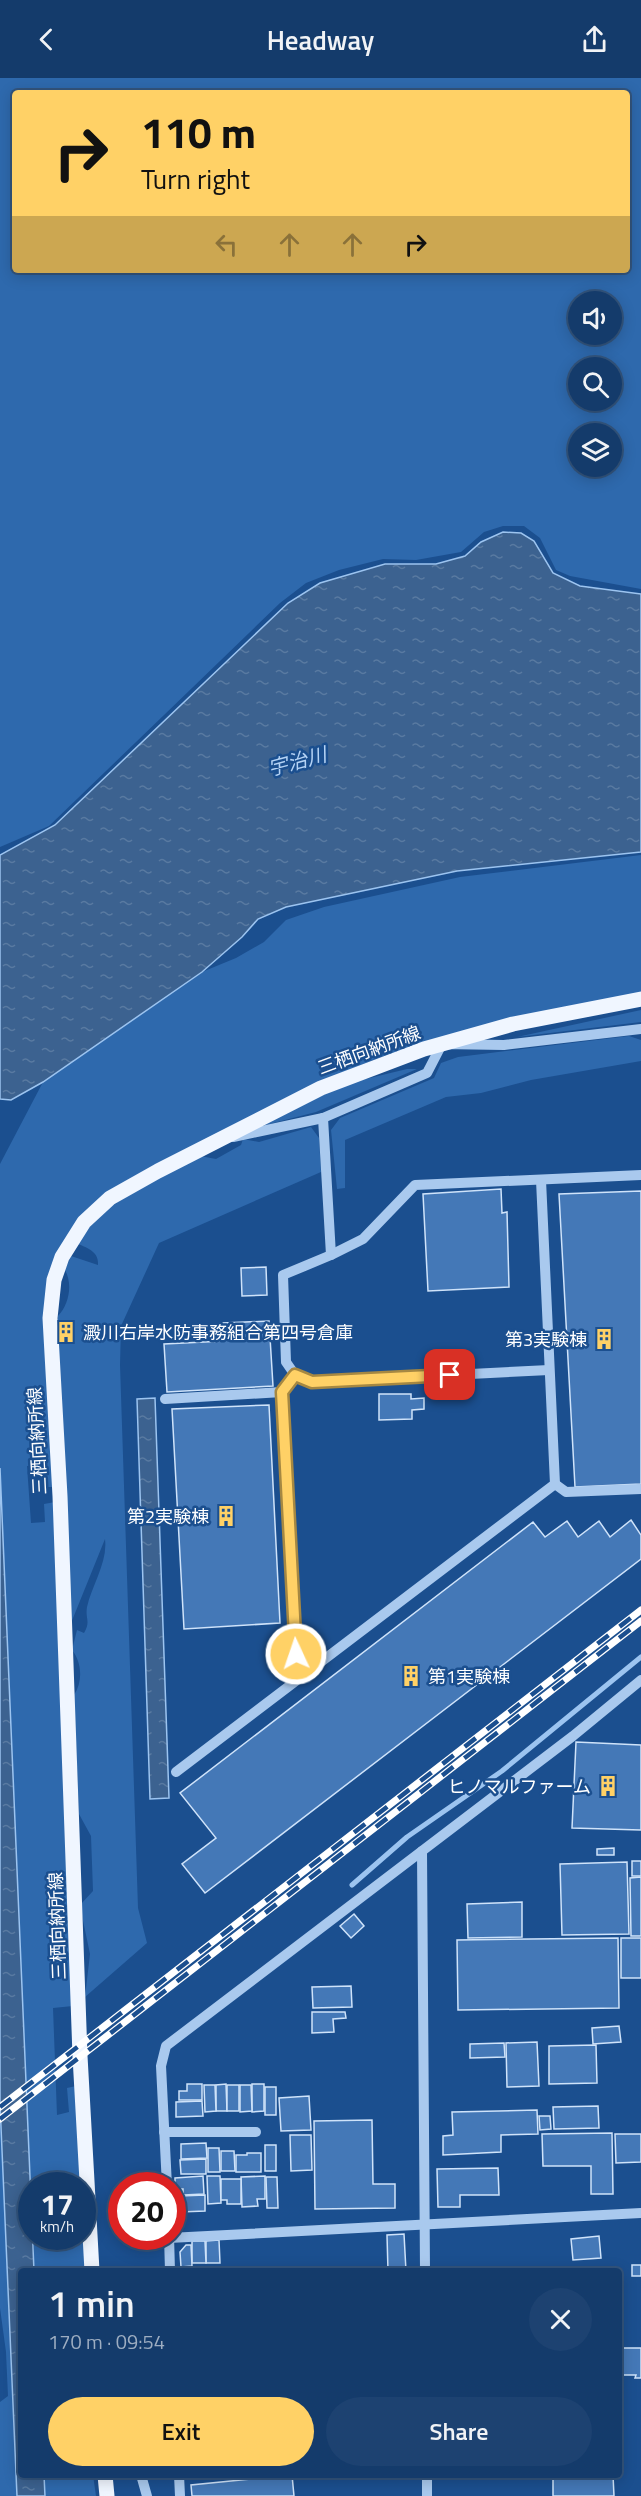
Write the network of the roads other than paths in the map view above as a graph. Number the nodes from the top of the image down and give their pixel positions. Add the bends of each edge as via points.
1 (641, 999) edge
2 (641, 1029) edge
3 (442, 1044) junction
4 (323, 1118) junction
5 (221, 1139) junction
6 (641, 1175) edge
7 (541, 1180) junction
8 (331, 1255) junction
9 (549, 1370) junction
10 (295, 1375) junction
11 (282, 1392) junction
12 (165, 1399) dead end
13 (555, 1484) junction
14 (641, 1488) edge
15 (306, 1672) junction
16 (641, 1680) edge
17 (176, 1772) dead end
18 (422, 1851) junction
19 (164, 2132) junction
20 (256, 2132) dead end
21 (165, 2172) edge
22 (641, 2213) edge
23 (425, 2224) junction
24 (186, 2236) edge
25 (169, 2250) edge
26 (92, 2268) edge
27 (170, 2268) edge
28 (425, 2268) edge
29 (105, 2478) edge
30 (142, 2478) edge
31 (179, 2478) edge
32 (427, 2478) edge
33 (107, 2496) edge
34 (147, 2496) edge
35 (180, 2496) edge
36 (427, 2496) edge

1 - 3 main road, 三栖向納所線 via 513,1024
2 - 3 street via 504,1046
3 - 4 street via 427,1073
3 - 5 main road, 三栖向納所線 via 321,1088
4 - 5 street
4 - 8 street
5 - 26 main road, 三栖向納所線 via 97,1208 67,1246 57,1269 51,1301
6 - 7 street
7 - 8 street via 415,1185 363,1239
7 - 9 street
8 - 10 street via 283,1275 286,1362
9 - 10 street via 312,1382
9 - 13 street
10 - 11 street
11 - 12 street
11 - 15 street via 296,1654
13 - 14 street via 566,1492
13 - 15 street
15 - 17 street
16 - 18 street
18 - 19 street via 166,2046 162,2066
18 - 23 street
19 - 20 street
19 - 21 street
22 - 23 street
23 - 24 street
23 - 28 street
25 - 27 street
29 - 33 main road
30 - 34 street
31 - 35 street
32 - 36 street

